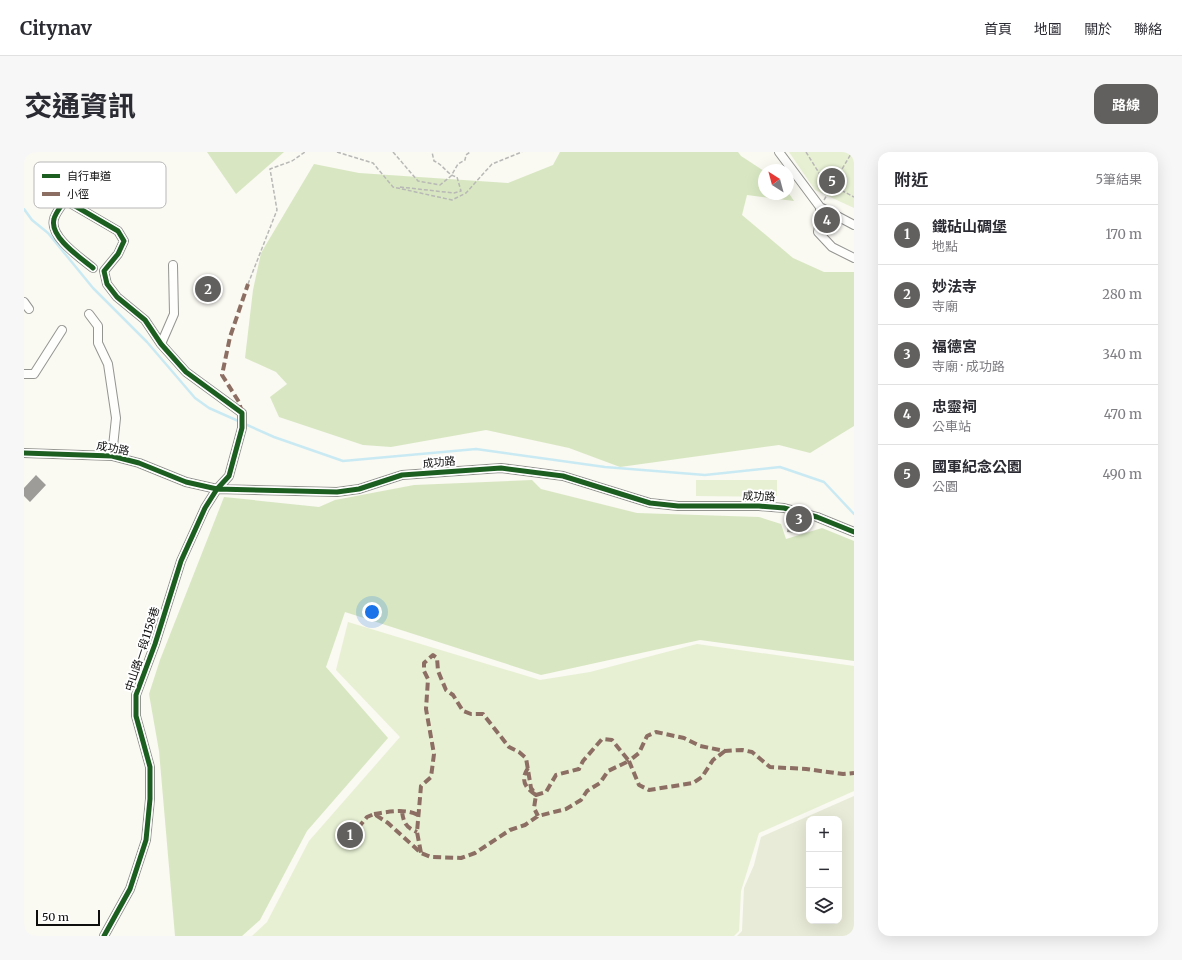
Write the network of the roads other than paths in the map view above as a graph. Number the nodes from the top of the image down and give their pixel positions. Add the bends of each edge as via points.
1 (779, 152) edge
2 (820, 207) junction
3 (60, 208) edge
4 (79, 208) edge
5 (854, 226) edge
6 (854, 258) edge
7 (173, 265) dead end
8 (93, 268) dead end
9 (89, 314) dead end
10 (62, 330) dead end
11 (161, 344) junction
12 (24, 374) edge
13 (24, 453) edge
14 (112, 456) junction
15 (217, 489) junction
16 (854, 532) edge
17 (104, 936) edge

1 - 2 street
2 - 5 street
2 - 6 street via 818,232 832,247
3 - 8 street via 53,226 67,248
4 - 11 street via 118,231 124,241 118,254 104,271 107,284 117,297 145,320
7 - 11 street via 174,314
9 - 14 street via 98,326 98,343 108,364 116,418
10 - 12 street via 34,374
11 - 15 street, 中山路一段1158巷 via 186,372 242,413 242,423 229,476
13 - 14 street, 成功路
14 - 15 street, 成功路 via 139,463 186,482
15 - 16 street, 成功路 via 337,492 359,489 402,475 500,468 563,476 650,503 784,508 817,517
15 - 17 street, 中山路一段1158巷 via 205,508 181,561 136,695 136,716 150,767 146,840 130,889

